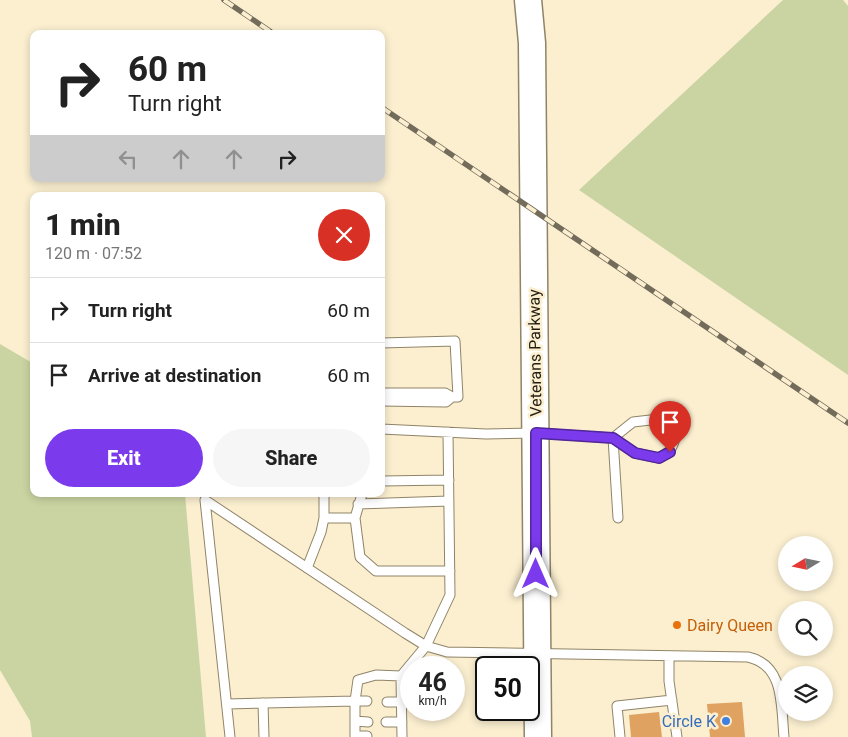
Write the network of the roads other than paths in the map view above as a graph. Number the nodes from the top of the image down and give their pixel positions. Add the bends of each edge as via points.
1 (528, 0) edge
2 (385, 342) edge
3 (385, 393) edge
4 (455, 397) junction
5 (385, 401) edge
6 (385, 429) edge
7 (448, 432) junction
8 (536, 433) junction
9 (613, 438) junction
10 (449, 480) junction
11 (385, 482) edge
12 (324, 497) edge
13 (361, 497) edge
14 (449, 501) junction
15 (358, 504) junction
16 (324, 518) junction
17 (355, 518) junction
18 (618, 518) dead end
19 (307, 568) junction
20 (450, 571) junction
21 (426, 646) junction
22 (537, 653) junction
23 (418, 656) edge
24 (669, 656) junction
25 (400, 676) edge
26 (672, 700) junction
27 (354, 701) junction
28 (367, 701) dead end
29 (387, 702) dead end
30 (400, 702) edge
31 (263, 703) junction
32 (227, 704) junction
33 (355, 721) junction
34 (368, 722) dead end
35 (386, 722) dead end
36 (402, 722) joint
37 (355, 736) edge
38 (367, 736) edge
39 (230, 737) edge
40 (264, 737) edge
41 (402, 737) edge
42 (538, 737) edge
43 (620, 737) edge
44 (677, 737) edge
45 (784, 737) edge

1 - 8 main road, Veterans Parkway via 532,43
2 - 4 lane via 455,341
3 - 4 lane via 445,393
4 - 5 lane via 446,402
6 - 7 lane
7 - 8 lane
7 - 10 lane
8 - 9 lane
8 - 22 main road, Veterans Parkway
9 - 9 lane via 635,453 659,458 670,452 674,442 672,424 659,418 633,422
9 - 18 lane
10 - 11 lane
10 - 14 lane
12 - 16 lane
13 - 15 lane
14 - 15 lane
14 - 20 lane
15 - 17 lane
16 - 17 lane
16 - 19 lane
17 - 20 lane via 360,557 376,570
19 - 21 lane
19 - 32 lane via 205,500
20 - 21 lane via 450,595
21 - 22 lane via 447,652
21 - 23 lane
22 - 24 lane
22 - 42 main road, Veterans Parkway
24 - 26 lane
24 - 45 lane via 748,657 764,662 778,686
25 - 27 lane via 376,675 358,680
26 - 43 lane via 617,706
26 - 44 lane
27 - 28 lane
27 - 31 lane
27 - 33 lane
29 - 30 lane
31 - 32 lane
31 - 40 lane
32 - 39 lane
33 - 34 lane
33 - 37 lane
35 - 36 lane
36 - 41 lane
37 - 38 lane

